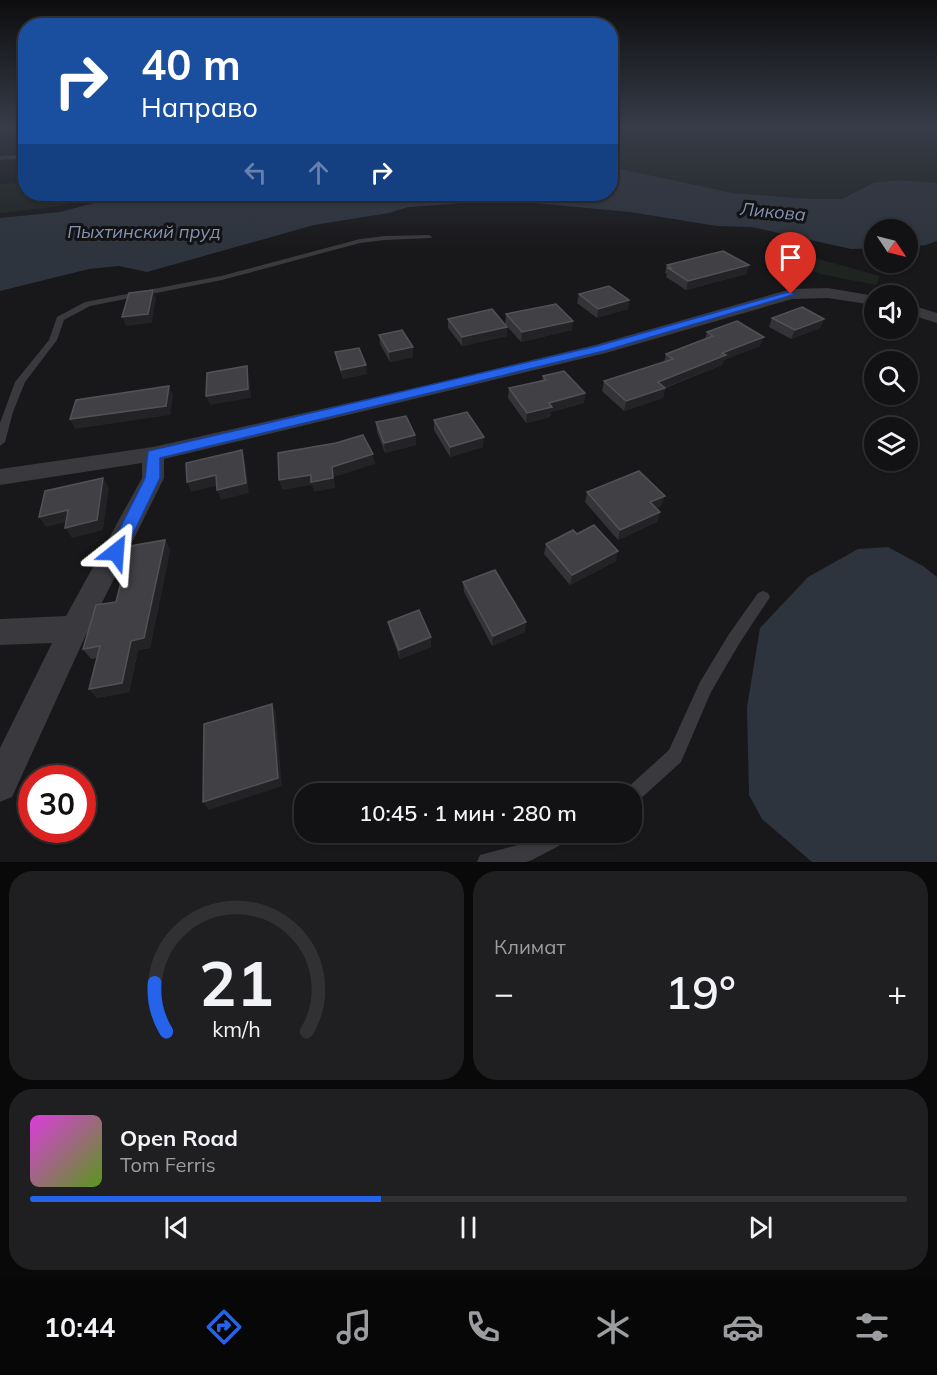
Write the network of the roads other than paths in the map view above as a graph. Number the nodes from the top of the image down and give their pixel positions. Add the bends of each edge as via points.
1 (429, 237) dead end
2 (864, 298) edge
3 (918, 312) edge
4 (937, 318) edge
5 (0, 442) edge
6 (153, 454) junction
7 (0, 477) edge
8 (762, 597) dead end
9 (74, 629) junction
10 (0, 632) edge
11 (0, 785) edge
12 (642, 786) edge
13 (546, 843) edge
14 (487, 862) edge

1 - 5 lane via 360,241 222,278 116,297 70,312 60,319 53,340 20,382
2 - 6 street via 828,293 791,294 590,351
3 - 4 street
6 - 7 street
6 - 9 street via 153,478
8 - 12 lane via 705,687 675,756
9 - 10 street
9 - 11 street
13 - 14 lane via 532,851

